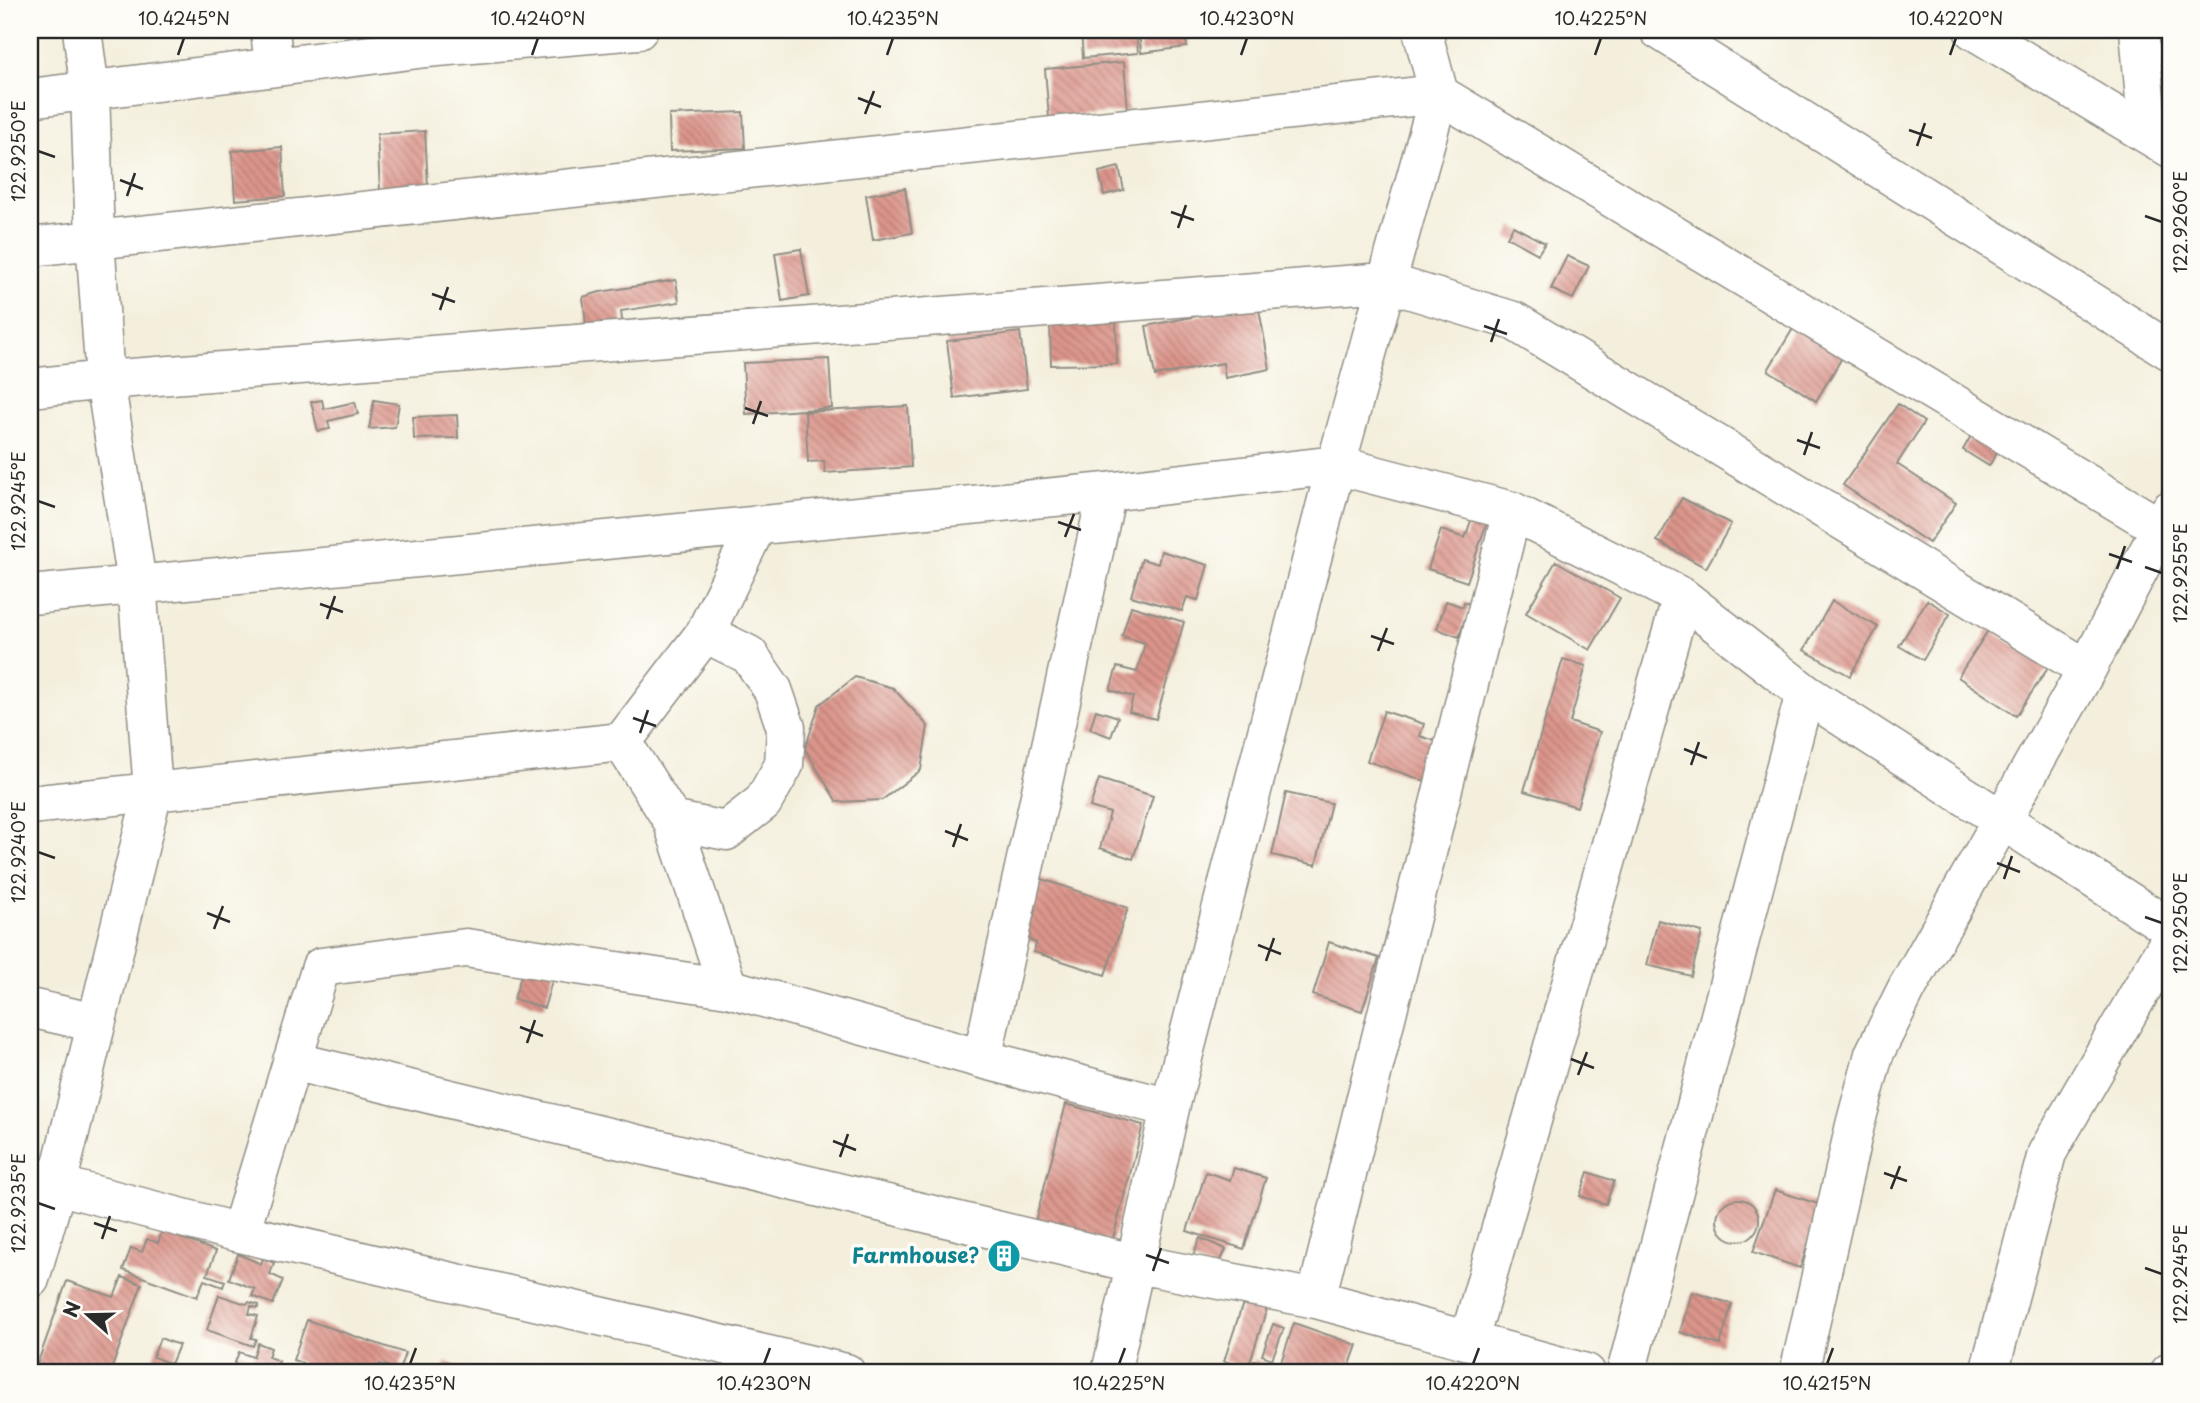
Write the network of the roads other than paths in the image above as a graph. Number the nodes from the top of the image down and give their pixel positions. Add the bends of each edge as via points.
1 (82, 30) edge
2 (270, 30) edge
3 (638, 30) edge
4 (1422, 30) edge
5 (1659, 30) edge
6 (1973, 30) edge
7 (2139, 30) edge
8 (590, 32) edge
9 (425, 39) edge
10 (274, 67) junction
11 (90, 91) junction
12 (1439, 94) junction
13 (30, 98) edge
14 (2159, 141) edge
15 (95, 239) junction
16 (30, 247) edge
17 (1385, 282) junction
18 (2170, 351) edge
19 (105, 380) junction
20 (30, 388) edge
21 (1336, 465) junction
22 (1107, 492) junction
23 (1512, 511) junction
24 (2165, 519) edge
25 (757, 525) junction
26 (137, 583) junction
27 (30, 595) edge
28 (1682, 597) junction
29 (705, 633) junction
30 (2087, 669) junction
31 (1805, 693) junction
32 (622, 742) junction
33 (153, 790) junction
34 (30, 805) edge
35 (2001, 818) junction
36 (672, 820) junction
37 (2170, 928) edge
38 (2170, 940) edge
39 (729, 988) junction
40 (30, 1008) edge
41 (96, 1023) junction
42 (982, 1059) junction
43 (292, 1061) junction
44 (1170, 1108) junction
45 (43, 1180) edge
46 (240, 1233) junction
47 (1137, 1264) junction
48 (30, 1279) edge
49 (1315, 1299) junction
50 (1469, 1340) junction
51 (845, 1373) edge
52 (1111, 1373) edge
53 (1586, 1373) edge
54 (1626, 1373) edge
55 (1799, 1373) edge
56 (1989, 1373) edge

1 - 11 street
2 - 10 street
3 - 8 street
4 - 12 street
5 - 18 street
6 - 14 street
7 - 14 street
8 - 9 street
9 - 10 street
10 - 11 street
11 - 13 street
11 - 15 street
12 - 15 street
12 - 17 street
12 - 24 street
15 - 16 street
15 - 19 street
17 - 19 street
17 - 21 street
17 - 30 street via 1514,321
19 - 20 street
19 - 26 street
21 - 22 street
21 - 23 street
21 - 44 street
22 - 25 street
22 - 42 street
23 - 28 street
23 - 49 street
24 - 30 street
25 - 26 street
25 - 29 street
26 - 27 street
26 - 33 street
28 - 31 street
28 - 50 street
29 - 32 street
29 - 36 street via 749,655 773,690 786,728 783,765 763,802 726,831
30 - 35 street
31 - 35 street
31 - 54 street
32 - 33 street
32 - 36 street
33 - 34 street
33 - 41 street
35 - 37 street
35 - 55 street via 1874,1054
36 - 39 street
38 - 56 street via 2047,1153
39 - 42 street
39 - 43 street via 466,948 321,967
40 - 41 street
41 - 45 street
42 - 44 street
43 - 46 street
43 - 47 street
44 - 47 street
45 - 46 street
45 - 48 street
46 - 51 street
47 - 49 street
47 - 52 street
49 - 50 street
50 - 53 street

